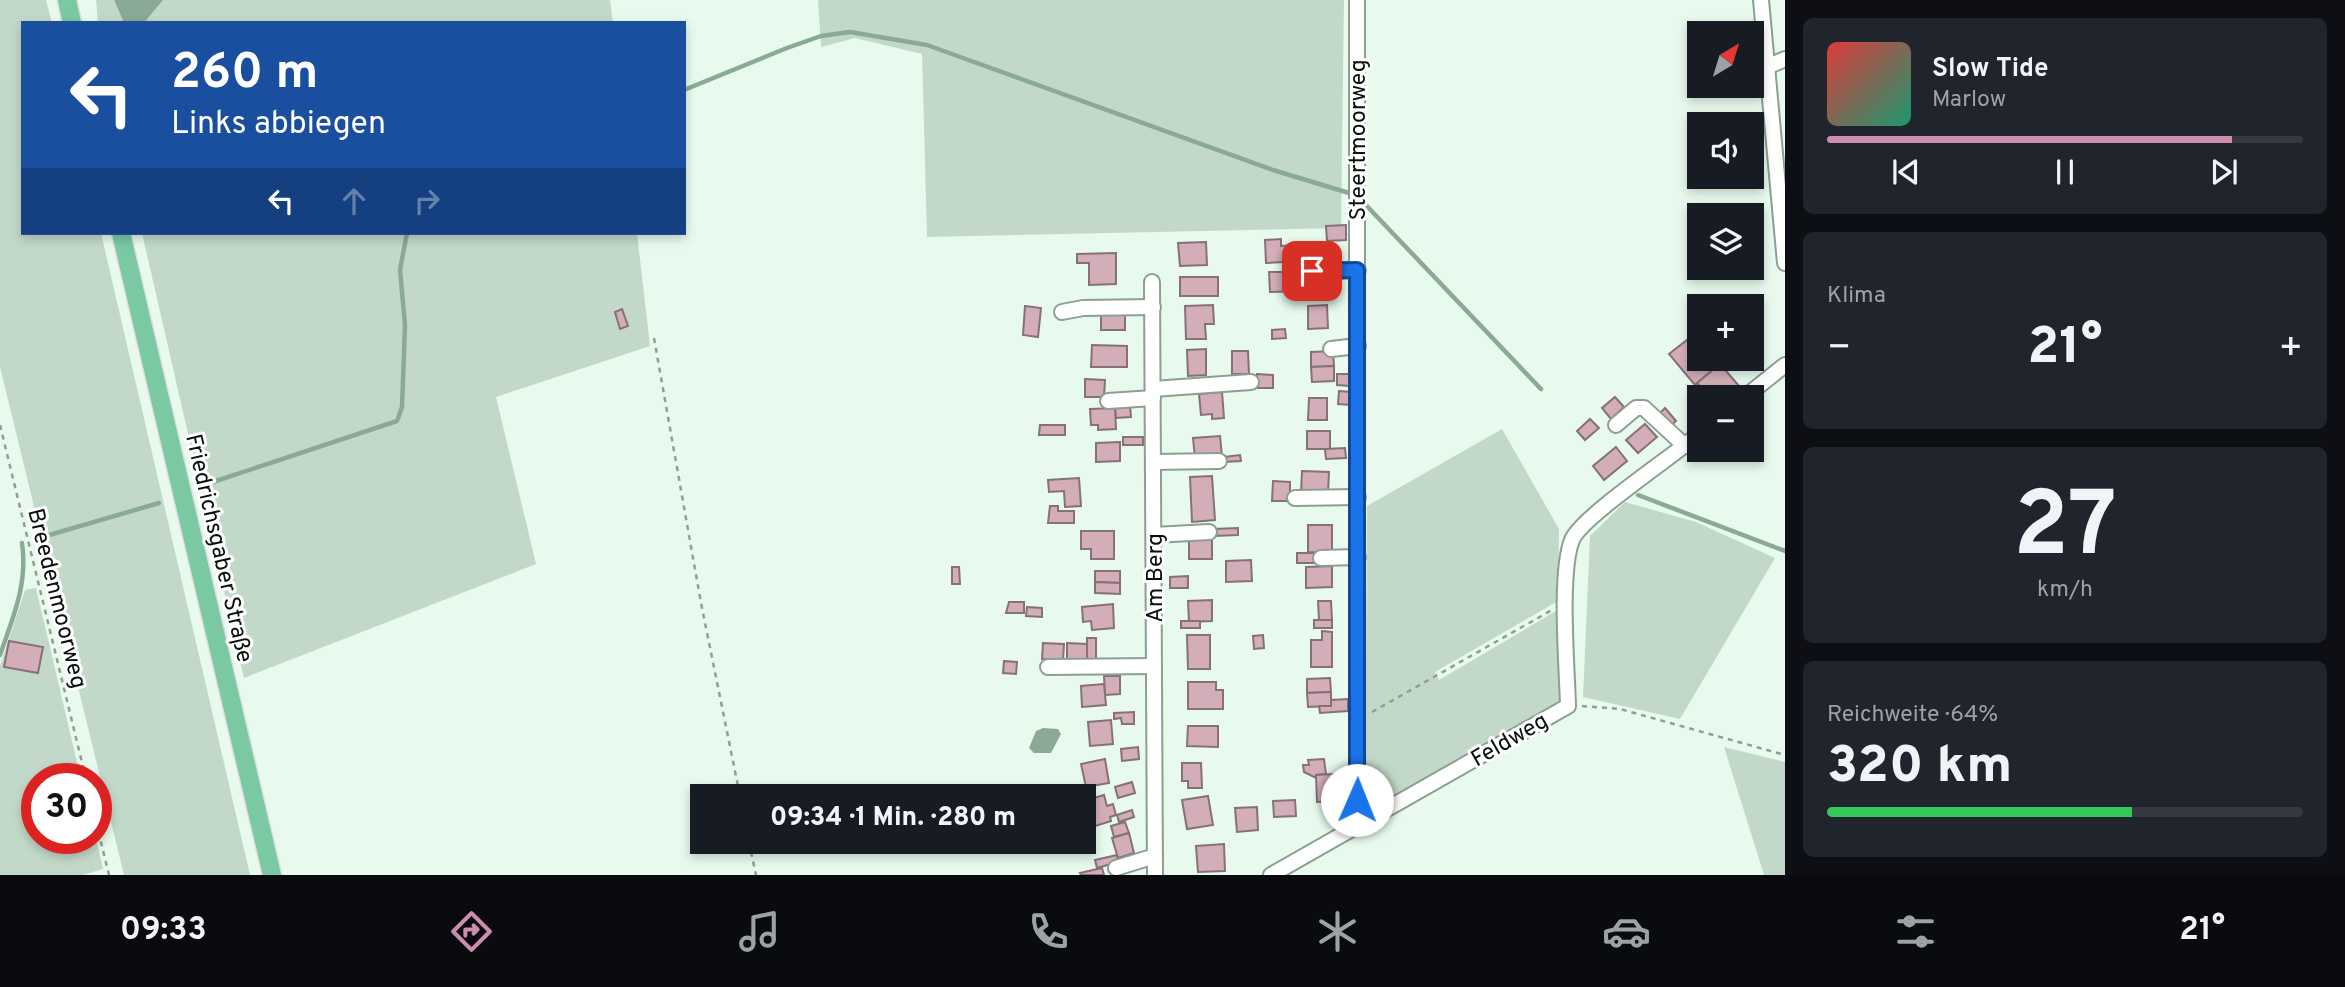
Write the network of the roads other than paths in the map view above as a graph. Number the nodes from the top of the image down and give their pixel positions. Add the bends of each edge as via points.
1 (66, 0) edge
2 (1357, 0) edge
3 (1761, 0) edge
4 (71, 21) edge
5 (1785, 59) edge
6 (1767, 67) junction
7 (121, 235) edge
8 (1785, 262) edge
9 (1357, 270) junction
10 (1312, 271) dead end
11 (1153, 282) dead end
12 (1153, 307) junction
13 (1062, 312) dead end
14 (1358, 346) junction
15 (1331, 349) dead end
16 (1785, 365) edge
17 (1203, 381) dead end
18 (1251, 382) dead end
19 (1760, 385) edge
20 (1153, 390) junction
21 (1108, 401) dead end
22 (1616, 425) dead end
23 (1685, 446) joint
24 (1219, 461) dead end
25 (1153, 462) junction
26 (1358, 497) junction
27 (1295, 498) dead end
28 (1209, 533) dead end
29 (1154, 535) junction
30 (1358, 557) junction
31 (1321, 558) dead end
32 (1154, 666) junction
33 (1048, 667) dead end
34 (1357, 827) junction
35 (1155, 856) junction
36 (1116, 868) dead end
37 (272, 875) edge
38 (1155, 875) edge
39 (1271, 875) edge

1 - 4 main road
2 - 9 street, Steertmoorweg
3 - 6 street
5 - 6 street
6 - 8 street
7 - 37 main road, Friedrichsgaber Straße
9 - 10 street
9 - 14 street, Steertmoorweg
11 - 12 street, Am Berg
12 - 13 street
12 - 20 street, Am Berg
14 - 15 street
14 - 26 street, Steertmoorweg
16 - 19 street
17 - 20 street
18 - 20 street
20 - 21 street
20 - 25 street, Am Berg
22 - 23 street via 1636,408 1644,408
23 - 34 street, Feldweg via 1612,500 1572,538 1567,570 1568,706
24 - 25 street
25 - 29 street, Am Berg
26 - 27 street
26 - 30 street, Steertmoorweg
28 - 29 street
29 - 32 street, Am Berg
30 - 31 street
30 - 34 street, Steertmoorweg
32 - 33 street
32 - 35 street, Am Berg
34 - 39 street, Feldweg
35 - 36 street
35 - 38 street, Am Berg

